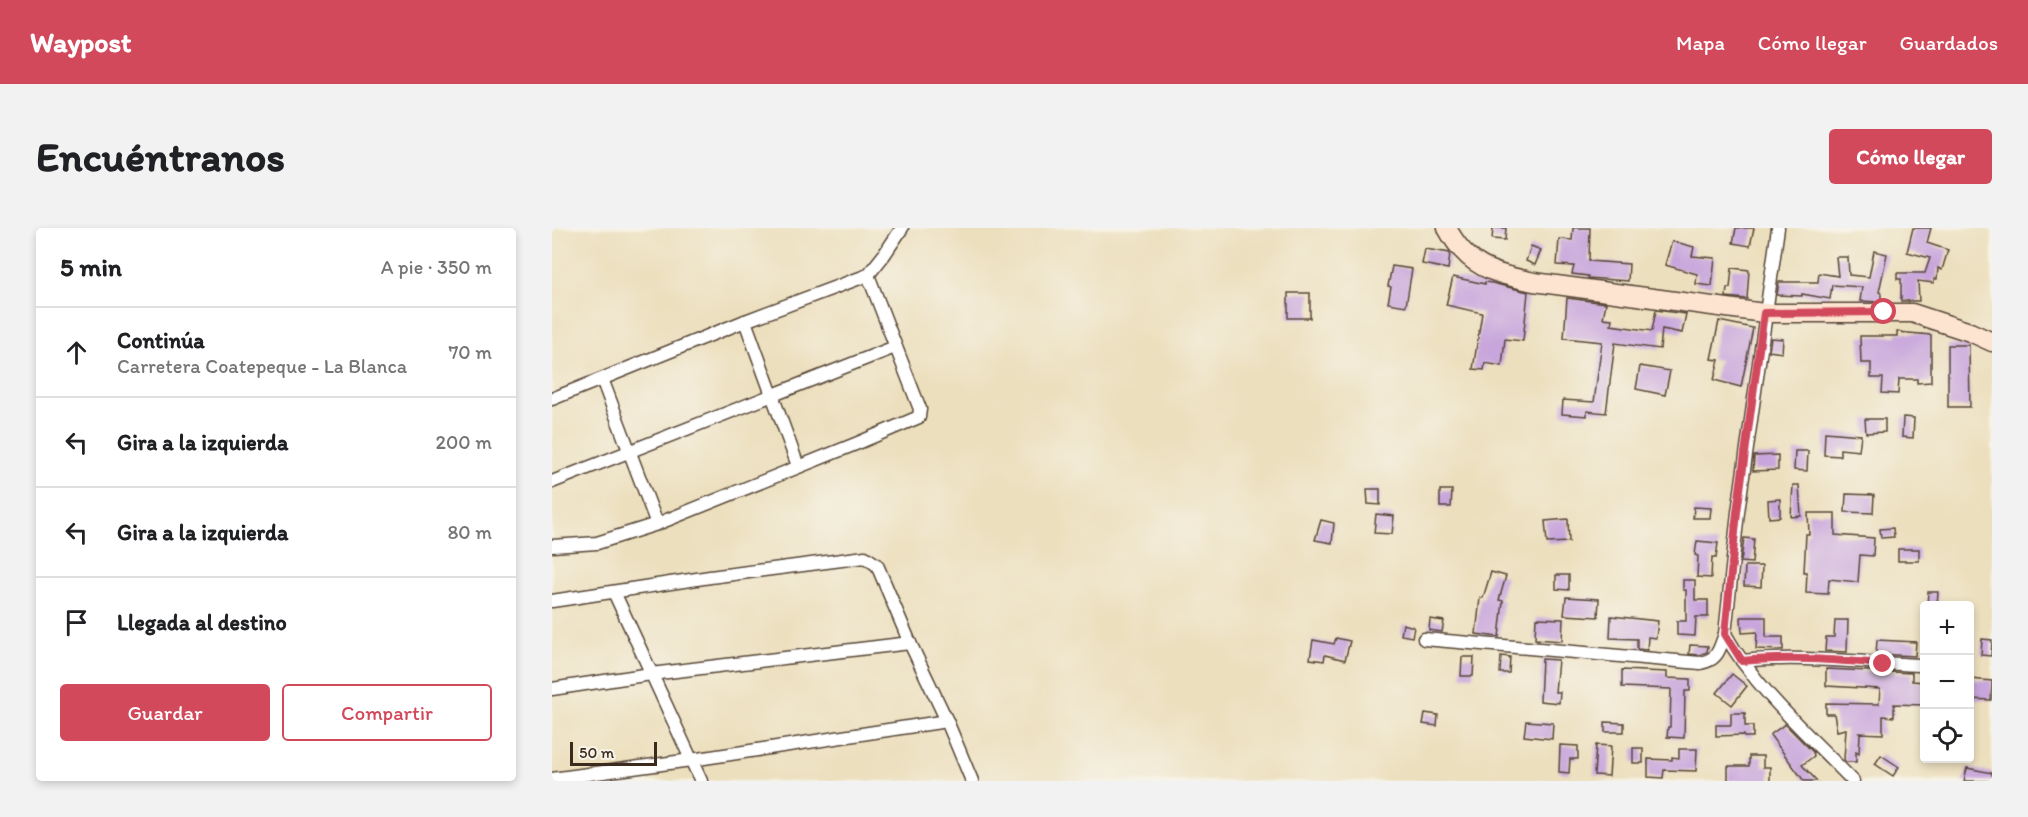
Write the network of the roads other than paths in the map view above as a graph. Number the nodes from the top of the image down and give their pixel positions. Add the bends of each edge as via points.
1 (902, 228) edge
2 (1447, 228) edge
3 (1778, 228) edge
4 (868, 275) junction
5 (1764, 313) junction
6 (745, 321) junction
7 (1992, 342) edge
8 (895, 347) junction
9 (602, 379) junction
10 (771, 394) junction
11 (552, 399) edge
12 (630, 453) junction
13 (798, 466) junction
14 (552, 482) edge
15 (657, 524) junction
16 (552, 546) edge
17 (614, 592) junction
18 (552, 601) edge
19 (1725, 634) junction
20 (1424, 639) dead end
21 (910, 643) junction
22 (1742, 661) junction
23 (1920, 665) edge
24 (651, 674) junction
25 (552, 689) edge
26 (947, 721) junction
27 (691, 760) junction
28 (552, 778) edge
29 (701, 781) edge
30 (972, 781) edge
31 (1853, 781) edge

1 - 4 street
2 - 5 main road via 1466,254 1497,274
3 - 5 street
4 - 6 street
4 - 8 street
5 - 7 main road via 1912,313
5 - 19 street
6 - 9 street
6 - 10 street
8 - 10 street
8 - 13 street via 920,409 919,417
9 - 11 street
9 - 12 street
10 - 12 street
10 - 13 street
12 - 14 street
12 - 15 street
13 - 15 street
15 - 16 street via 597,543
17 - 18 street
17 - 21 street via 865,557 877,565
17 - 24 street
19 - 20 street via 1715,657 1700,663
19 - 22 street
21 - 24 street
21 - 26 street
22 - 23 street via 1820,658
22 - 31 street
24 - 25 street
24 - 27 street
26 - 27 street
26 - 30 street
27 - 28 street
27 - 29 street

